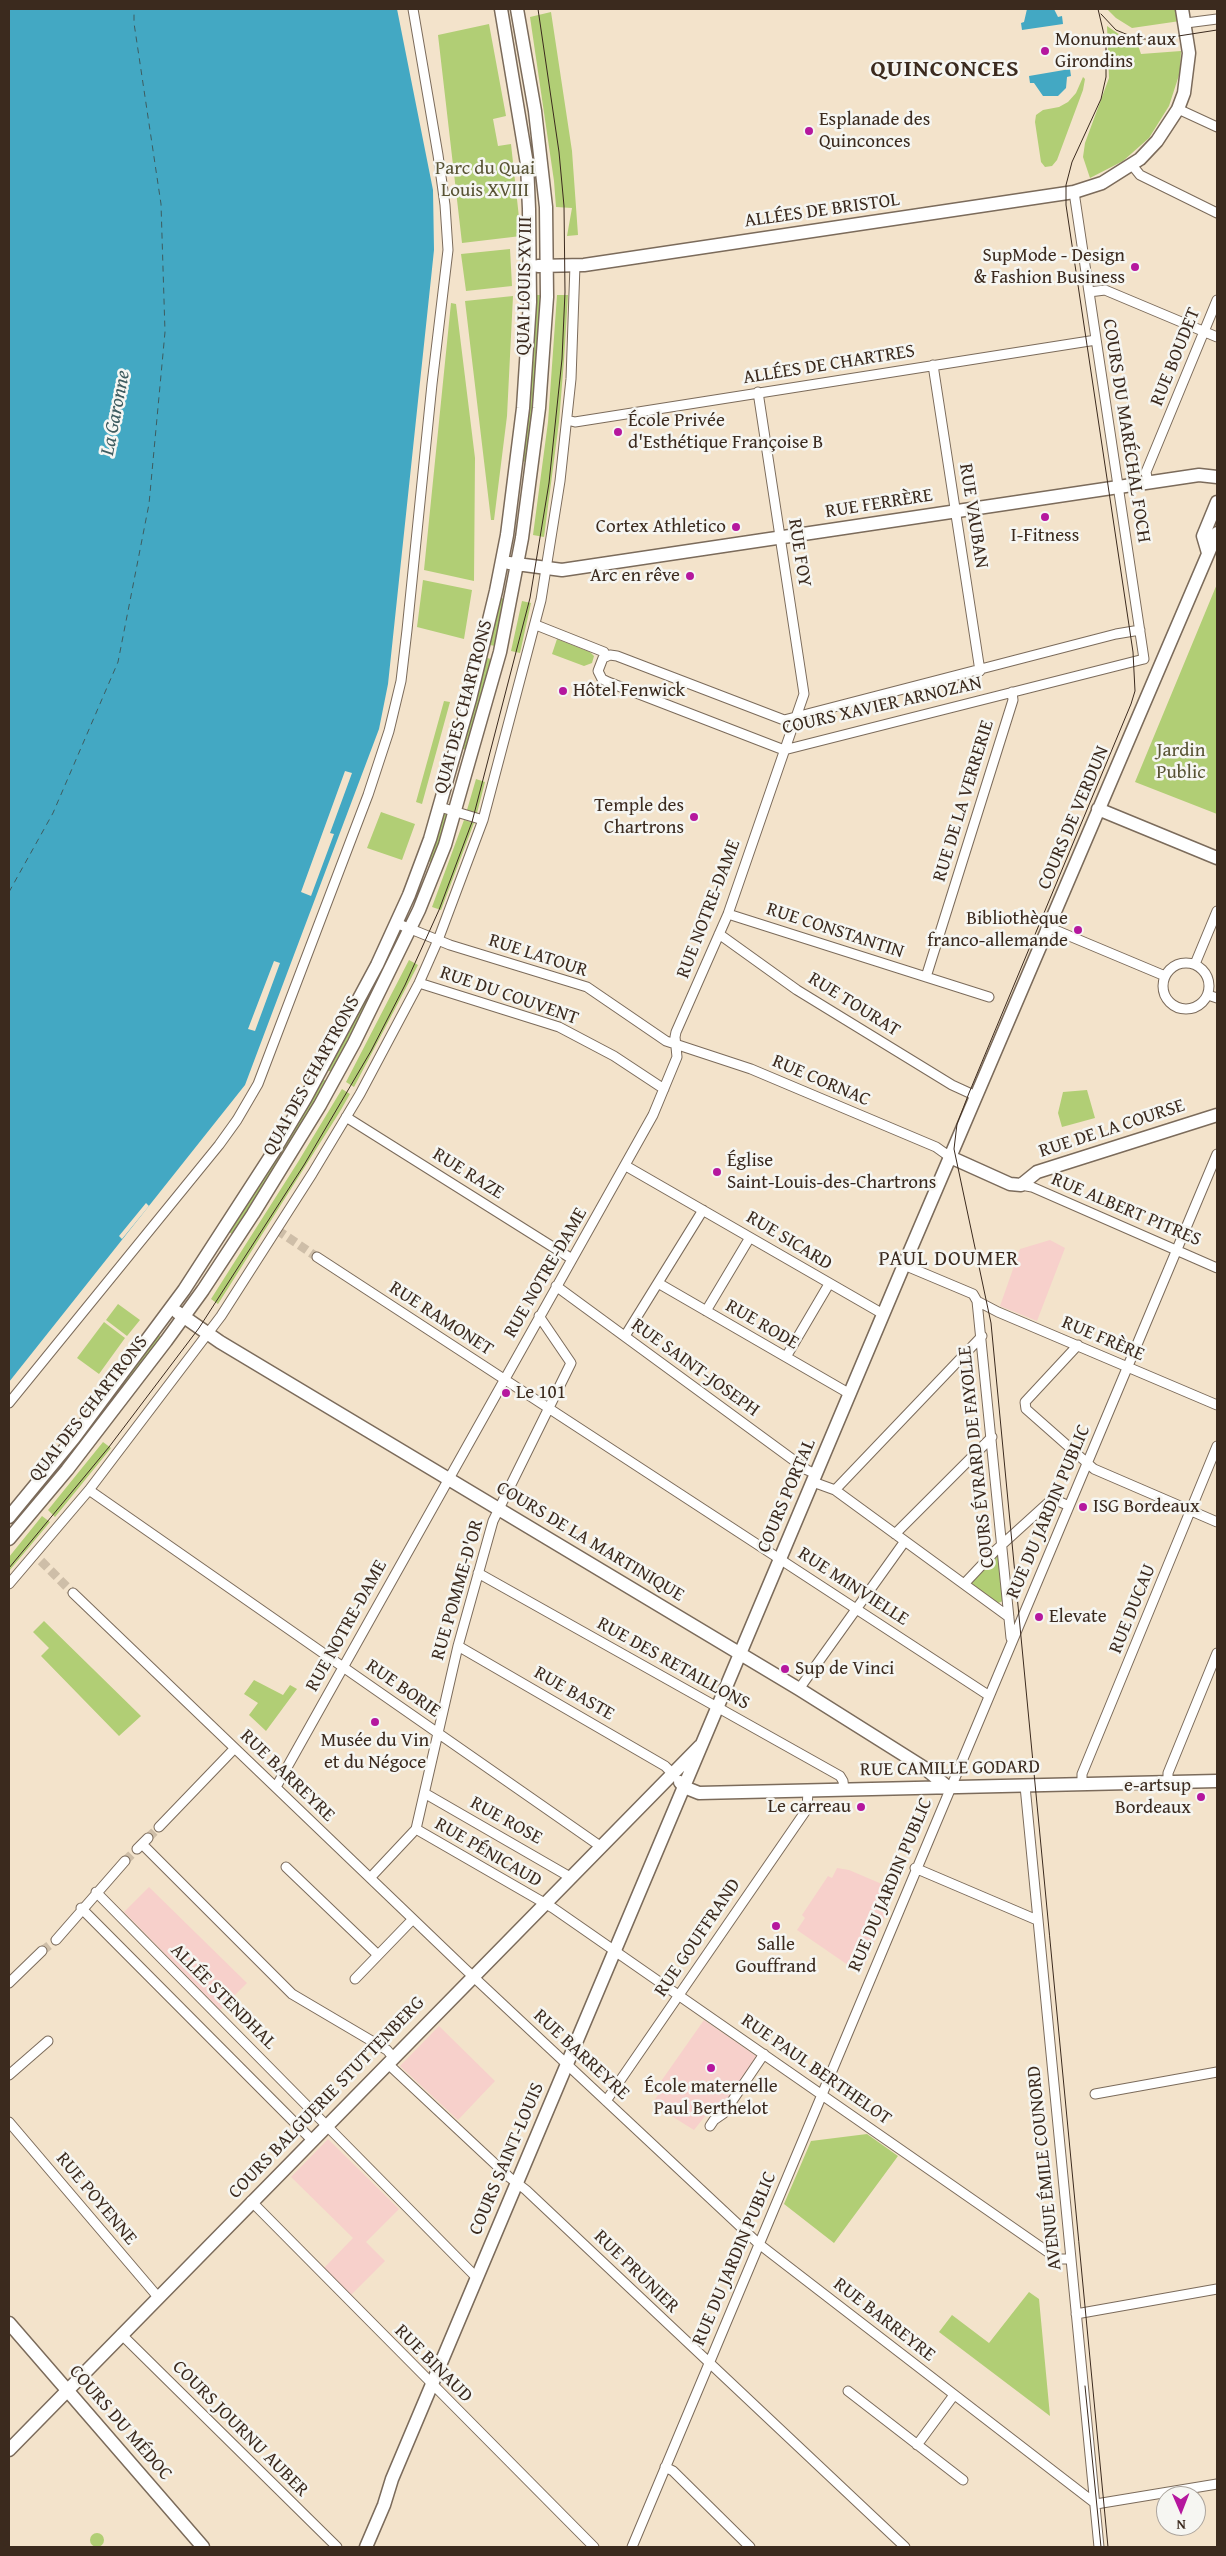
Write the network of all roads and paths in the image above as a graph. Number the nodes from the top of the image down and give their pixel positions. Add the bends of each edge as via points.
1 (413, 9) edge
2 (501, 9) edge
3 (517, 9) edge
4 (1182, 9) edge
5 (1217, 18) edge
6 (1186, 23) junction
7 (1178, 109) junction
8 (1217, 127) edge
9 (1132, 166) junction
10 (1074, 192) junction
11 (1217, 213) edge
12 (575, 265) junction
13 (531, 266) junction
14 (547, 266) junction
15 (1089, 292) junction
16 (1217, 300) edge
17 (1204, 331) junction
18 (1217, 337) edge
19 (1096, 340) junction
20 (933, 365) junction
21 (758, 392) junction
22 (566, 420) junction
23 (1217, 477) edge
24 (1148, 483) junction
25 (1118, 487) junction
26 (1217, 502) edge
27 (956, 511) junction
28 (1217, 533) edge
29 (780, 538) junction
30 (1208, 553) junction
31 (502, 562) junction
32 (517, 564) junction
33 (547, 569) junction
34 (536, 625) junction
35 (1140, 630) junction
36 (606, 656) junction
37 (1144, 659) junction
38 (1159, 665) junction
39 (980, 671) junction
40 (1012, 692) junction
41 (795, 718) junction
42 (784, 750) junction
43 (440, 807) junction
44 (1098, 808) junction
45 (455, 811) junction
46 (483, 820) junction
47 (1217, 858) edge
48 (1217, 911) edge
49 (728, 914) junction
50 (396, 923) junction
51 (1048, 928) junction
52 (410, 929) junction
53 (719, 934) junction
54 (438, 940) junction
55 (1195, 964) junction
56 (1164, 976) junction
57 (926, 977) junction
58 (419, 983) junction
59 (1208, 995) junction
60 (989, 997) dead end
61 (1217, 998) edge
62 (675, 1043) junction
63 (664, 1089) junction
64 (976, 1096) junction
65 (1217, 1115) edge
66 (346, 1117) junction
67 (1217, 1154) edge
68 (950, 1157) junction
69 (626, 1166) junction
70 (1021, 1185) junction
71 (703, 1210) junction
72 (749, 1238) junction
73 (1177, 1250) junction
74 (316, 1257) tunnel mouth
75 (572, 1259) junction
76 (904, 1265) junction
77 (1217, 1268) edge
78 (658, 1284) junction
79 (829, 1284) junction
80 (556, 1286) junction
81 (977, 1300) junction
82 (171, 1308) junction
83 (706, 1311) junction
84 (883, 1314) junction
85 (540, 1316) junction
86 (184, 1317) junction
87 (208, 1334) junction
88 (625, 1336) junction
89 (982, 1336) junction
90 (1078, 1345) junction
91 (786, 1357) junction
92 (1128, 1367) junction
93 (504, 1379) junction
94 (850, 1394) junction
95 (9, 1404) edge
96 (1217, 1405) edge
97 (549, 1408) junction
98 (992, 1437) junction
99 (1217, 1446) edge
100 (1087, 1463) junction
101 (815, 1478) junction
102 (448, 1479) junction
103 (88, 1490) junction
104 (835, 1490) junction
105 (1068, 1506) junction
106 (498, 1510) junction
107 (1191, 1510) junction
108 (9, 1517) edge
109 (1217, 1522) edge
110 (895, 1534) junction
111 (9, 1539) edge
112 (905, 1541) junction
113 (1002, 1547) junction
114 (780, 1560) junction
115 (478, 1573) junction
116 (9, 1584) edge
117 (964, 1584) junction
118 (73, 1593) tunnel mouth
119 (856, 1609) junction
120 (1009, 1617) junction
121 (1011, 1641) junction
122 (458, 1646) junction
123 (1217, 1653) edge
124 (740, 1654) junction
125 (343, 1667) junction
126 (799, 1690) junction
127 (988, 1695) junction
128 (718, 1708) junction
129 (439, 1734) junction
130 (703, 1742) junction
131 (234, 1748) junction
132 (672, 1772) junction
133 (1217, 1781) edge
134 (1168, 1782) junction
135 (1082, 1784) junction
136 (1025, 1786) junction
137 (276, 1787) junction
138 (684, 1787) junction
139 (949, 1788) junction
140 (844, 1790) junction
141 (808, 1791) junction
142 (426, 1794) junction
143 (159, 1827) tunnel mouth
144 (416, 1829) junction
145 (142, 1844) dead end
146 (600, 1846) junction
147 (125, 1861) tunnel mouth
148 (286, 1867) dead end
149 (916, 1868) junction
150 (570, 1877) junction
151 (370, 1878) junction
152 (96, 1892) junction
153 (544, 1904) junction
154 (81, 1908) junction
155 (413, 1919) junction
156 (1037, 1920) junction
157 (56, 1940) tunnel mouth
158 (42, 1951) tunnel mouth
159 (615, 1951) junction
160 (378, 1955) junction
161 (473, 1976) junction
162 (355, 1979) dead end
163 (9, 1983) edge
164 (679, 1995) junction
165 (48, 2041) dead end
166 (764, 2054) junction
167 (390, 2060) junction
168 (567, 2064) junction
169 (1217, 2072) edge
170 (9, 2075) edge
171 (822, 2094) junction
172 (1095, 2094) dead end
173 (606, 2101) junction
174 (327, 2125) junction
175 (10, 2126) edge
176 (710, 2126) dead end
177 (312, 2140) junction
178 (517, 2183) junction
179 (252, 2202) junction
180 (759, 2244) junction
181 (1070, 2259) junction
182 (477, 2278) junction
183 (1217, 2289) edge
184 (158, 2297) junction
185 (1076, 2314) junction
186 (9, 2323) edge
187 (121, 2334) junction
188 (709, 2364) junction
189 (431, 2385) junction
190 (67, 2390) junction
191 (848, 2390) dead end
192 (954, 2395) junction
193 (917, 2445) junction
194 (9, 2450) edge
195 (665, 2467) junction
196 (963, 2480) dead end
197 (1217, 2484) edge
198 (1096, 2504) junction
199 (204, 2547) edge
200 (337, 2547) edge
201 (366, 2547) edge
202 (594, 2547) edge
203 (632, 2547) edge
204 (750, 2547) edge
205 (905, 2547) edge
206 (1099, 2547) edge

1 - 95 street via 444,196 448,250 408,630 401,681 389,731 368,795 258,1084 219,1145
2 - 13 main road, QUAI LOUIS XVIII via 527,164
3 - 14 main road, QUAI LOUIS XVIII via 542,164
4 - 6 main road, ALLÉES DE BRISTOL
5 - 6 street
6 - 7 main road, ALLÉES DE BRISTOL via 1188,74
7 - 8 street
7 - 9 main road, ALLÉES DE BRISTOL via 1158,141
9 - 10 main road, ALLÉES DE BRISTOL via 1102,183
9 - 11 street via 1140,175
10 - 12 main road, ALLÉES DE BRISTOL
10 - 15 street, COURS DU MARÉCHAL FOCH
12 - 14 main road, ALLÉES DE BRISTOL
12 - 22 street
13 - 14 main road, ALLÉES DE BRISTOL
13 - 31 main road, QUAI LOUIS XVIII via 524,408
14 - 32 main road, QUAI LOUIS XVIII via 539,408
15 - 17 street via 1105,290
15 - 19 street, COURS DU MARÉCHAL FOCH
16 - 17 street, RUE BOUDET
17 - 18 street
17 - 24 street, RUE BOUDET via 1146,472
19 - 20 street, ALLÉES DE CHARTRES
19 - 25 street, COURS DU MARÉCHAL FOCH
20 - 21 street, ALLÉES DE CHARTRES
20 - 27 street, RUE VAUBAN
21 - 22 street, ALLÉES DE CHARTRES via 575,422
21 - 29 street, RUE FOY
22 - 33 street
23 - 24 main road, RUE FERRÈRE via 1199,475
24 - 25 main road, RUE FERRÈRE
25 - 27 main road, RUE FERRÈRE
25 - 35 street, COURS DU MARÉCHAL FOCH
26 - 30 main road, COURS DE VERDUN via 1203,536
27 - 29 main road, RUE FERRÈRE
27 - 39 street, RUE VAUBAN
28 - 30 main road, COURS DE VERDUN
29 - 33 main road, RUE FERRÈRE via 565,570
29 - 41 street, RUE FOY via 804,694
30 - 38 main road, COURS DE VERDUN
31 - 32 main road, RUE FERRÈRE
31 - 43 main road, QUAI DES CHARTRONS via 484,648
32 - 33 main road, RUE FERRÈRE
32 - 45 main road, QUAI DES CHARTRONS via 500,652
33 - 34 street
34 - 36 street, COURS XAVIER ARNOZAN via 604,652
34 - 46 street
35 - 37 street, COURS DU MARÉCHAL FOCH
35 - 39 street, COURS XAVIER ARNOZAN
36 - 41 street, COURS XAVIER ARNOZAN via 617,656 784,720
36 - 42 street, COURS XAVIER ARNOZAN via 598,671 602,679
37 - 38 street
37 - 40 street, COURS XAVIER ARNOZAN
38 - 44 main road, COURS DE VERDUN
39 - 41 street, COURS XAVIER ARNOZAN
40 - 42 street, COURS XAVIER ARNOZAN
40 - 57 street, RUE DE LA VERRERIE
41 - 42 street, RUE FOY
42 - 49 street, RUE NOTRE-DAME
43 - 45 street
43 - 50 main road, QUAI DES CHARTRONS
44 - 47 main road
44 - 51 main road, COURS DE VERDUN
45 - 46 street
45 - 52 main road, QUAI DES CHARTRONS via 445,845
46 - 54 street
48 - 55 street
49 - 53 street, RUE NOTRE-DAME
49 - 57 street, RUE CONSTANTIN
50 - 52 street, RUE LATOUR
50 - 82 main road, QUAI DES CHARTRONS via 306,1099
51 - 56 street
51 - 64 main road, COURS DE VERDUN
52 - 54 street, RUE LATOUR
52 - 86 main road, QUAI DES CHARTRONS via 320,1105
53 - 62 street, RUE NOTRE-DAME via 676,1032
53 - 64 street, RUE TOURAT via 806,995 952,1085
54 - 58 street
54 - 62 street, RUE LATOUR via 587,987 666,1041
55 - 56 street via 1181,963
55 - 59 street via 1209,980
56 - 59 street via 1163,991 1177,1007 1198,1006
57 - 60 street, RUE CONSTANTIN
58 - 63 street, RUE DU COUVENT via 559,1027 614,1056
58 - 66 street
59 - 61 street
62 - 63 street, RUE NOTRE-DAME via 677,1057
62 - 68 street, RUE CORNAC via 752,1069 936,1147
63 - 69 street, RUE NOTRE-DAME
64 - 68 main road, COURS DE VERDUN
65 - 70 main road, RUE DE LA COURSE via 1036,1172
66 - 75 street, RUE RAZE
66 - 87 street
67 - 73 street, RUE DU JARDIN PUBLIC
68 - 70 main road via 1010,1184
68 - 76 main road, COURS DE VERDUN
69 - 71 street, RUE SICARD
69 - 75 street, RUE NOTRE-DAME
70 - 73 street, RUE ALBERT PITRES
71 - 72 street, RUE SICARD
71 - 78 street
72 - 79 street, RUE SICARD
72 - 83 street
73 - 77 street, RUE ALBERT PITRES
73 - 92 street, RUE DU JARDIN PUBLIC
74 - 93 street, RUE RAMONET
75 - 80 street, RUE NOTRE-DAME
76 - 81 street, RUE FRÈRE via 965,1290
76 - 84 main road, COURS PORTAL
78 - 83 street, RUE RODE
78 - 88 street
79 - 84 street, RUE SICARD
79 - 91 street
80 - 85 street, RUE NOTRE-DAME
80 - 88 street, RUE SAINT-JOSEPH
81 - 89 street, COURS ÉVRARD DE FAYOLLE
81 - 90 street, RUE FRÈRE
82 - 86 main road, COURS DE LA MARTINIQUE
82 - 108 main road, QUAI DES CHARTRONS via 74,1438
83 - 91 street, RUE RODE
84 - 94 main road, COURS PORTAL
85 - 93 street, RUE NOTRE-DAME
85 - 97 street, RUE POMME-D'OR via 571,1363
86 - 87 main road, COURS DE LA MARTINIQUE
86 - 111 main road, QUAI DES CHARTRONS via 73,1462
87 - 102 main road, COURS DE LA MARTINIQUE
87 - 103 street
88 - 101 street, RUE SAINT-JOSEPH
89 - 98 street, COURS ÉVRARD DE FAYOLLE
89 - 104 street
90 - 92 street, RUE FRÈRE
90 - 100 street via 1024,1402 1026,1409
91 - 94 street, RUE RODE
92 - 96 street, RUE FRÈRE
92 - 100 street, RUE DU JARDIN PUBLIC
93 - 97 street, RUE RAMONET
93 - 102 street, RUE NOTRE-DAME
94 - 101 main road, COURS PORTAL
97 - 106 street, RUE POMME-D'OR
97 - 114 street, RUE MINVIELLE
98 - 110 street
98 - 113 street, COURS ÉVRARD DE FAYOLLE
99 - 107 street, RUE DUCAU
100 - 105 street, RUE DU JARDIN PUBLIC
100 - 107 street via 1094,1469
101 - 104 street, RUE SAINT-JOSEPH
101 - 114 main road, COURS PORTAL
102 - 106 main road, COURS DE LA MARTINIQUE
102 - 125 street, RUE NOTRE-DAME
103 - 116 street via 38,1558
103 - 125 street, RUE BORIE
104 - 110 street, RUE SAINT-JOSEPH
105 - 113 street via 1050,1501
105 - 121 street, RUE DU JARDIN PUBLIC
106 - 115 street, RUE POMME-D'OR
106 - 124 main road, COURS DE LA MARTINIQUE
107 - 109 street
107 - 135 street, RUE DUCAU via 1082,1774
110 - 112 street, RUE SAINT-JOSEPH
112 - 117 street, RUE SAINT-JOSEPH
112 - 119 street
113 - 117 street
113 - 120 street, COURS ÉVRARD DE FAYOLLE
114 - 119 street, RUE MINVIELLE
114 - 124 main road, COURS PORTAL
115 - 122 street, RUE POMME-D'OR
115 - 128 street, RUE DES RETAILLONS
117 - 120 street, RUE SAINT-JOSEPH
118 - 131 street, RUE BARREYRE
119 - 126 street
119 - 127 street, RUE MINVIELLE
120 - 121 street, COURS ÉVRARD DE FAYOLLE
121 - 127 street, RUE DU JARDIN PUBLIC
122 - 129 street, RUE POMME-D'OR
122 - 132 street, RUE BASTE
123 - 134 street via 1168,1773
124 - 126 main road, COURS DE LA MARTINIQUE
124 - 128 main road, COURS PORTAL
125 - 129 street, RUE BORIE
125 - 137 street, RUE NOTRE-DAME
126 - 139 main road, COURS DE LA MARTINIQUE via 923,1767
127 - 139 street, RUE DU JARDIN PUBLIC
128 - 130 main road, COURS PORTAL
128 - 140 street, RUE DES RETAILLONS via 840,1776
129 - 142 street, RUE POMME-D'OR
129 - 146 street, RUE BORIE
130 - 132 main road, COURS PORTAL
130 - 138 main road, COURS PORTAL
131 - 137 street, RUE BARREYRE
131 - 143 street
132 - 138 main road
132 - 146 main road, COURS BALGUERIE STUTTENBERG
133 - 134 main road, RUE CAMILLE GODARD
134 - 135 main road, RUE CAMILLE GODARD
135 - 136 main road, RUE CAMILLE GODARD
136 - 139 main road, RUE CAMILLE GODARD
136 - 156 street, AVENUE ÉMILE COUNORD
137 - 151 street, RUE BARREYRE
138 - 141 main road, RUE CAMILLE GODARD via 699,1794
138 - 159 main road, COURS SAINT-LOUIS
139 - 140 main road, RUE CAMILLE GODARD
139 - 149 street, RUE DU JARDIN PUBLIC
140 - 141 main road, RUE CAMILLE GODARD
141 - 164 street, RUE GOUFFRAND via 806,1809
142 - 144 street, RUE POMME-D'OR
142 - 150 street, RUE ROSE
144 - 151 street, RUE POMME-D'OR
144 - 153 street, RUE PÉNICAUD
145 - 167 street, RUE PRUNIER via 292,1994 387,2050
146 - 150 main road, COURS BALGUERIE STUTTENBERG
147 - 152 street
148 - 160 street
149 - 156 street
149 - 171 street, RUE DU JARDIN PUBLIC
150 - 153 main road, COURS BALGUERIE STUTTENBERG
151 - 155 street, RUE BARREYRE
152 - 154 street
152 - 174 street, ALLÉE STENDHAL
153 - 159 street, RUE PAUL BERTHELOT
153 - 161 main road, COURS BALGUERIE STUTTENBERG
154 - 157 street
154 - 177 street, ALLÉE STENDHAL
155 - 160 street
155 - 161 street, RUE BARREYRE
156 - 181 street, AVENUE ÉMILE COUNORD
158 - 163 street
159 - 164 street, RUE PAUL BERTHELOT
159 - 168 main road, COURS SAINT-LOUIS
160 - 162 street
161 - 167 main road, COURS BALGUERIE STUTTENBERG
161 - 168 street, RUE BARREYRE
164 - 166 street, RUE PAUL BERTHELOT
164 - 173 street, RUE GOUFFRAND
165 - 170 street
166 - 171 street, RUE PAUL BERTHELOT
166 - 176 street via 724,2113
167 - 174 main road, COURS BALGUERIE STUTTENBERG
167 - 178 street, RUE PRUNIER
168 - 173 street, RUE BARREYRE
168 - 178 main road, COURS SAINT-LOUIS
169 - 172 street
171 - 180 street, RUE DU JARDIN PUBLIC
171 - 181 street, RUE PAUL BERTHELOT via 1058,2259
173 - 180 street, RUE BARREYRE
174 - 177 main road, COURS BALGUERIE STUTTENBERG
174 - 182 street, ALLÉE STENDHAL
175 - 184 street, RUE POYENNE
177 - 179 main road, COURS BALGUERIE STUTTENBERG
178 - 182 main road, COURS SAINT-LOUIS
178 - 188 street, RUE PRUNIER
179 - 184 main road, COURS BALGUERIE STUTTENBERG
179 - 189 street, RUE BINAUD
180 - 188 street, RUE DU JARDIN PUBLIC
180 - 192 street, RUE BARREYRE
181 - 185 street, AVENUE ÉMILE COUNORD
182 - 189 main road, COURS SAINT-LOUIS
183 - 185 street
184 - 187 main road, COURS BALGUERIE STUTTENBERG
185 - 198 street, AVENUE ÉMILE COUNORD
186 - 190 main road, COURS DU MÉDOC
187 - 190 main road, COURS BALGUERIE STUTTENBERG
187 - 200 street, COURS JOURNU AUBER
188 - 195 street, RUE DU JARDIN PUBLIC
188 - 205 street, RUE PRUNIER
189 - 201 main road, COURS SAINT-LOUIS
189 - 202 street, RUE BINAUD
190 - 194 main road, COURS BALGUERIE STUTTENBERG
190 - 199 main road, COURS DU MÉDOC
191 - 193 street
192 - 193 street
192 - 198 street, RUE BARREYRE
193 - 196 street
195 - 203 street, RUE DU JARDIN PUBLIC
195 - 204 street via 673,2471
197 - 198 street
198 - 206 street, AVENUE ÉMILE COUNORD

